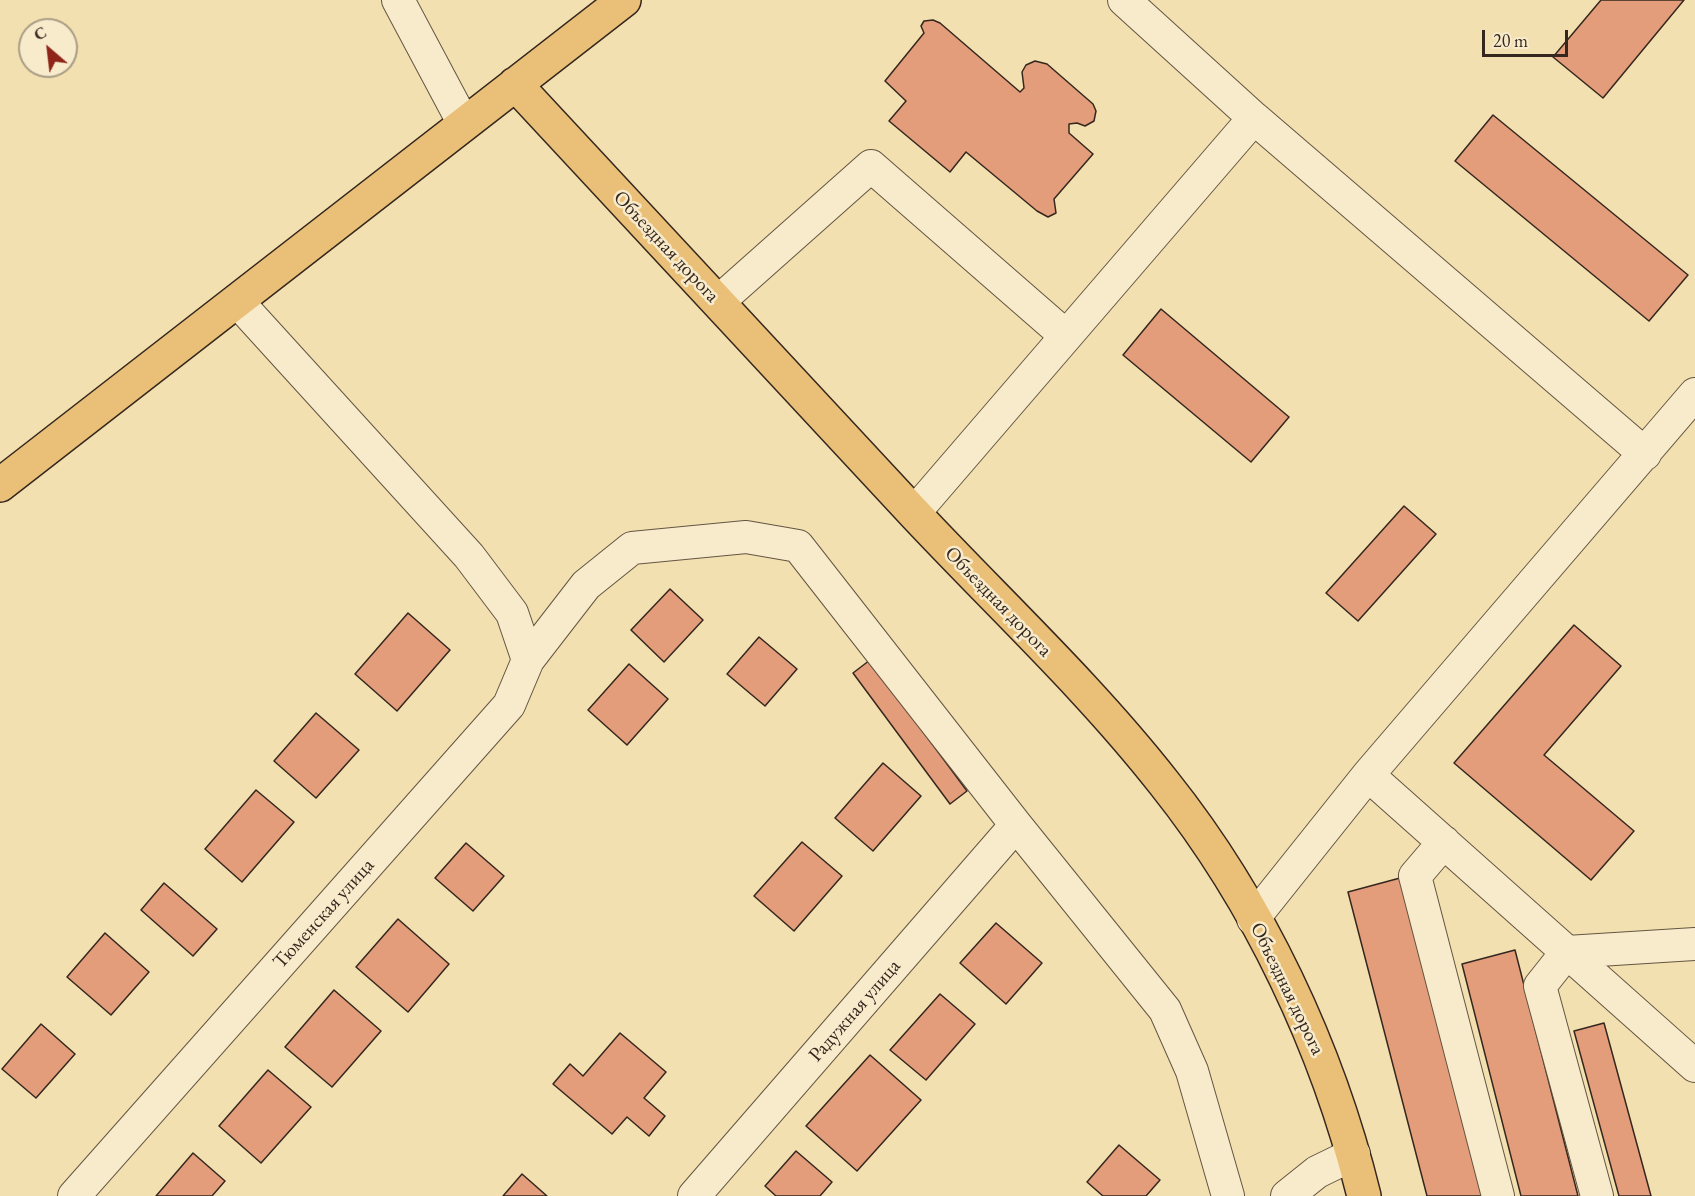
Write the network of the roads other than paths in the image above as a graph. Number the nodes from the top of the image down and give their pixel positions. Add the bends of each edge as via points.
1 (398, 0) edge
2 (624, 0) edge
3 (1124, 0) edge
4 (515, 84) junction
5 (1254, 118) junction
6 (464, 124) junction
7 (237, 301) junction
8 (718, 302) junction
9 (1066, 336) junction
10 (1695, 394) edge
11 (1644, 454) junction
12 (0, 485) edge
13 (914, 513) junction
14 (528, 660) junction
15 (1368, 775) junction
16 (1016, 825) junction
17 (1444, 842) junction
18 (1254, 919) junction
19 (1695, 944) edge
20 (1567, 952) junction
21 (1695, 1066) edge
22 (1354, 1154) junction
23 (74, 1196) edge
24 (694, 1196) edge
25 (1228, 1196) edge
26 (1287, 1196) edge
27 (1364, 1196) edge
28 (1498, 1196) edge
29 (1597, 1196) edge

1 - 6 street
2 - 4 main road
3 - 5 street
4 - 6 main road
4 - 8 main road, Объездная дорога
5 - 9 street
5 - 11 street
6 - 7 main road
7 - 12 main road
7 - 14 street via 469,556 512,613
8 - 9 street via 871,166
8 - 13 main road, Объездная дорога
9 - 13 street
10 - 11 street
11 - 15 street
13 - 18 main road, Объездная дорога via 1094,702 1164,782 1210,846
14 - 16 street, Тюменская улица via 586,585 632,549 746,537 798,546
14 - 23 street, Тюменская улица via 509,705
15 - 17 street
15 - 18 street
16 - 24 street, Радужная улица
16 - 25 street, Тюменская улица via 1165,1010 1192,1071
17 - 20 street
17 - 28 street via 1415,876
18 - 22 main road, Объездная дорога via 1292,992
19 - 20 street
20 - 21 street
20 - 29 street via 1540,986
22 - 26 street via 1317,1172
22 - 27 main road, Объездная дорога

